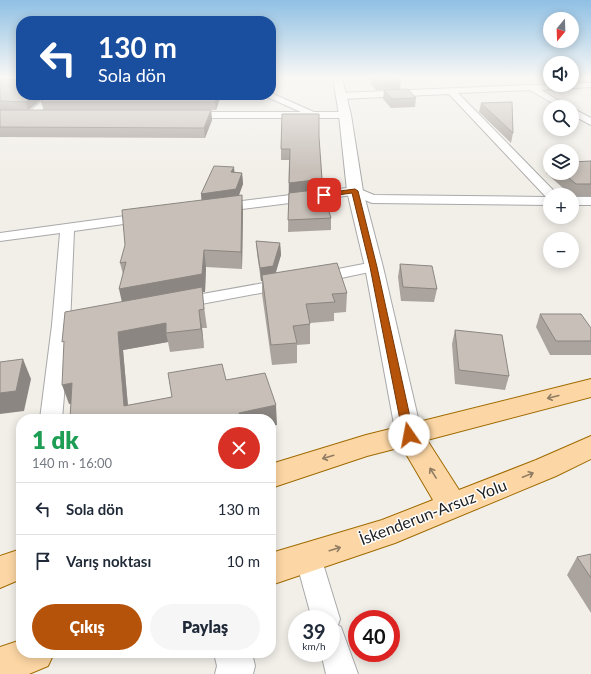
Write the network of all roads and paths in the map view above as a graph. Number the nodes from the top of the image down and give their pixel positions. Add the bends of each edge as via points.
1 (34, 109) edge
2 (303, 109) edge
3 (344, 109) edge
4 (469, 109) edge
5 (47, 115) edge
6 (181, 115) edge
7 (315, 115) junction
8 (345, 115) junction
9 (579, 115) edge
10 (591, 122) edge
11 (544, 188) edge
12 (355, 191) junction
13 (543, 200) edge
14 (579, 201) edge
15 (591, 201) edge
16 (206, 210) edge
17 (158, 216) edge
18 (67, 228) junction
19 (0, 237) edge
20 (374, 267) junction
21 (163, 306) edge
22 (591, 388) edge
23 (53, 414) edge
24 (409, 435) junction
25 (591, 447) edge
26 (276, 474) edge
27 (453, 506) junction
28 (308, 557) junction
29 (16, 566) edge
30 (276, 567) edge
31 (0, 572) edge
32 (323, 610) edge
33 (22, 658) edge
34 (234, 658) edge
35 (338, 662) edge
36 (0, 666) edge
37 (234, 674) edge
38 (342, 674) edge

1 - 5 street via 27,115
2 - 7 street
3 - 8 street
4 - 11 street
6 - 7 street
7 - 8 street
8 - 12 street
9 - 10 street
12 - 13 street via 372,200
12 - 16 street
12 - 20 street
14 - 15 street
17 - 18 street
18 - 19 street
18 - 23 street via 69,324
20 - 21 street
20 - 24 street
22 -> 24 main road
24 -> 26 main road
27 -> 24 main road
27 -> 25 main road, İskenderun-Arsuz Yolu
28 -> 27 main road, İskenderun-Arsuz Yolu via 384,533
28 - 30 main road, İskenderun-Arsuz Yolu
28 - 32 street
29 - 31 main road
33 - 36 main road
34 - 37 street
35 - 38 street

